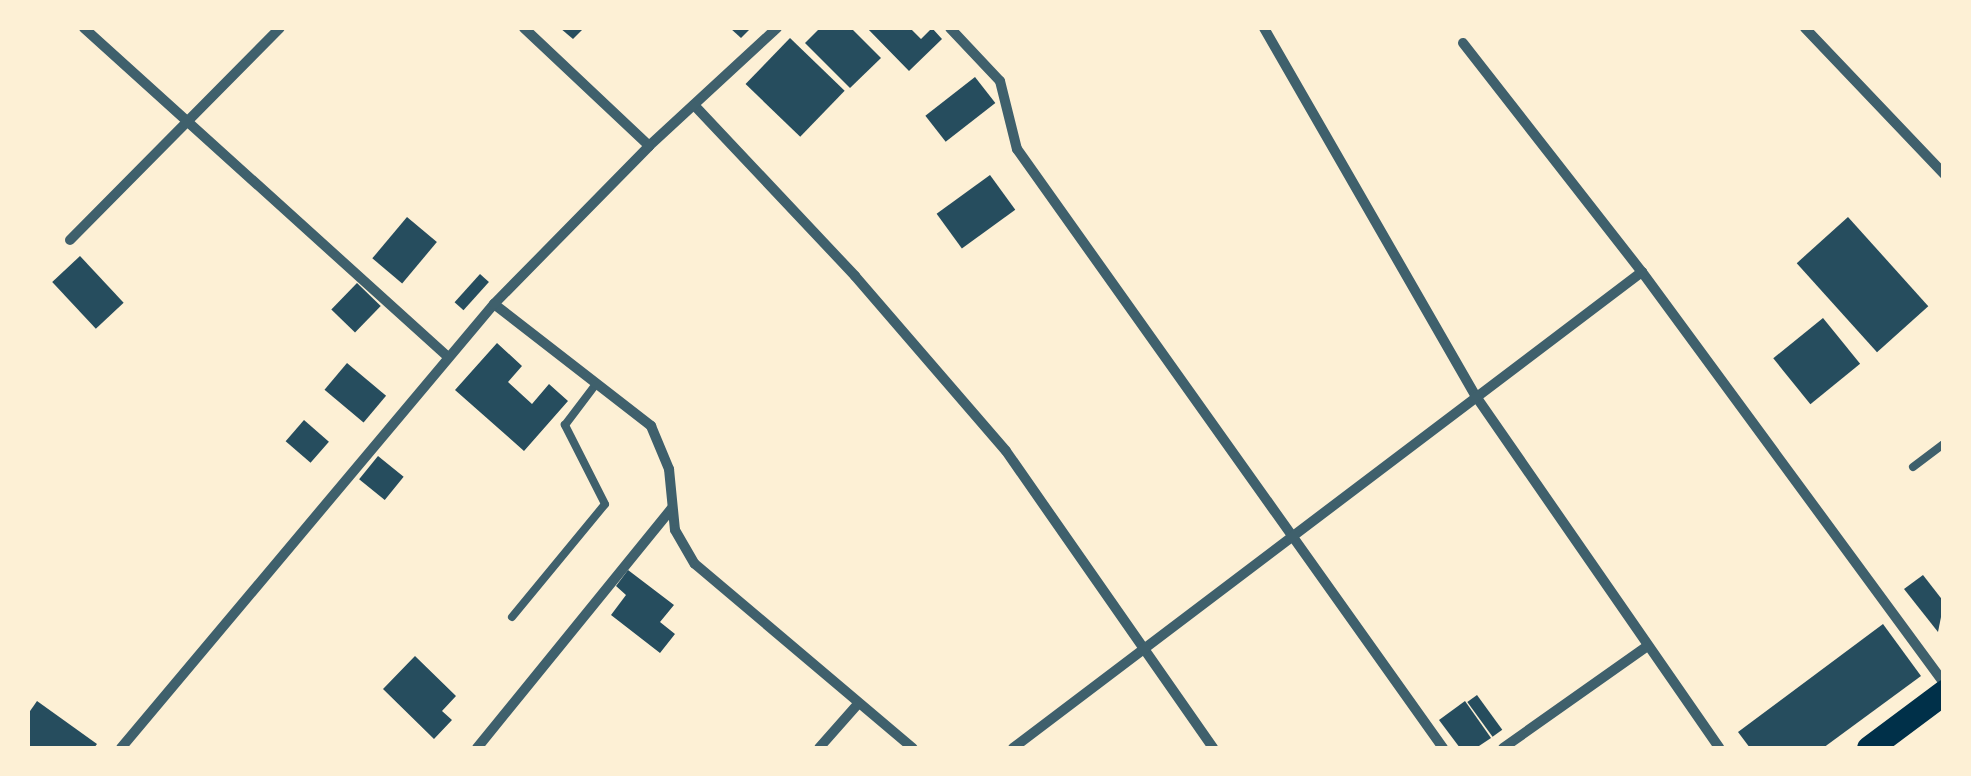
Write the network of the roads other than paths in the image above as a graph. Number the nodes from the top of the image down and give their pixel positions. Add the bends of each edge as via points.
1 (84, 28) edge
2 (280, 28) edge
3 (524, 28) edge
4 (777, 28) edge
5 (950, 28) edge
6 (1264, 28) edge
7 (1805, 28) edge
8 (1463, 42) dead end
9 (694, 105) junction
10 (182, 121) junction
11 (649, 146) junction
12 (1944, 174) edge
13 (70, 240) dead end
14 (1642, 272) junction
15 (494, 304) junction
16 (448, 356) junction
17 (596, 384) junction
18 (1474, 395) junction
19 (1944, 444) edge
20 (1913, 466) dead end
21 (671, 510) junction
22 (1290, 534) junction
23 (512, 617) dead end
24 (1140, 646) junction
25 (1646, 648) junction
26 (1944, 682) edge
27 (1944, 692) edge
28 (857, 706) junction
29 (120, 748) edge
30 (477, 748) edge
31 (820, 748) edge
32 (913, 748) edge
33 (1012, 748) edge
34 (1212, 748) edge
35 (1443, 748) edge
36 (1503, 748) edge
37 (1718, 748) edge
38 (1869, 748) edge

1 - 10 street
2 - 10 street
3 - 11 street
4 - 9 street
5 - 22 street via 1000,81 1016,149
6 - 18 street
7 - 12 street
8 - 14 street
9 - 11 street
9 - 24 street via 868,290 1006,451
10 - 13 street
10 - 16 street
11 - 15 street
14 - 18 street
14 - 26 street
15 - 16 street
15 - 17 street
16 - 29 street
17 - 21 street via 651,426 669,469
17 - 23 lane via 564,424 605,504
18 - 22 street
18 - 25 street
19 - 20 lane
21 - 28 street via 674,530 695,564
21 - 30 street
22 - 24 street
22 - 35 street
24 - 33 street
24 - 34 street
25 - 36 street
25 - 37 street
27 - 38 main road
28 - 31 street
28 - 32 street

